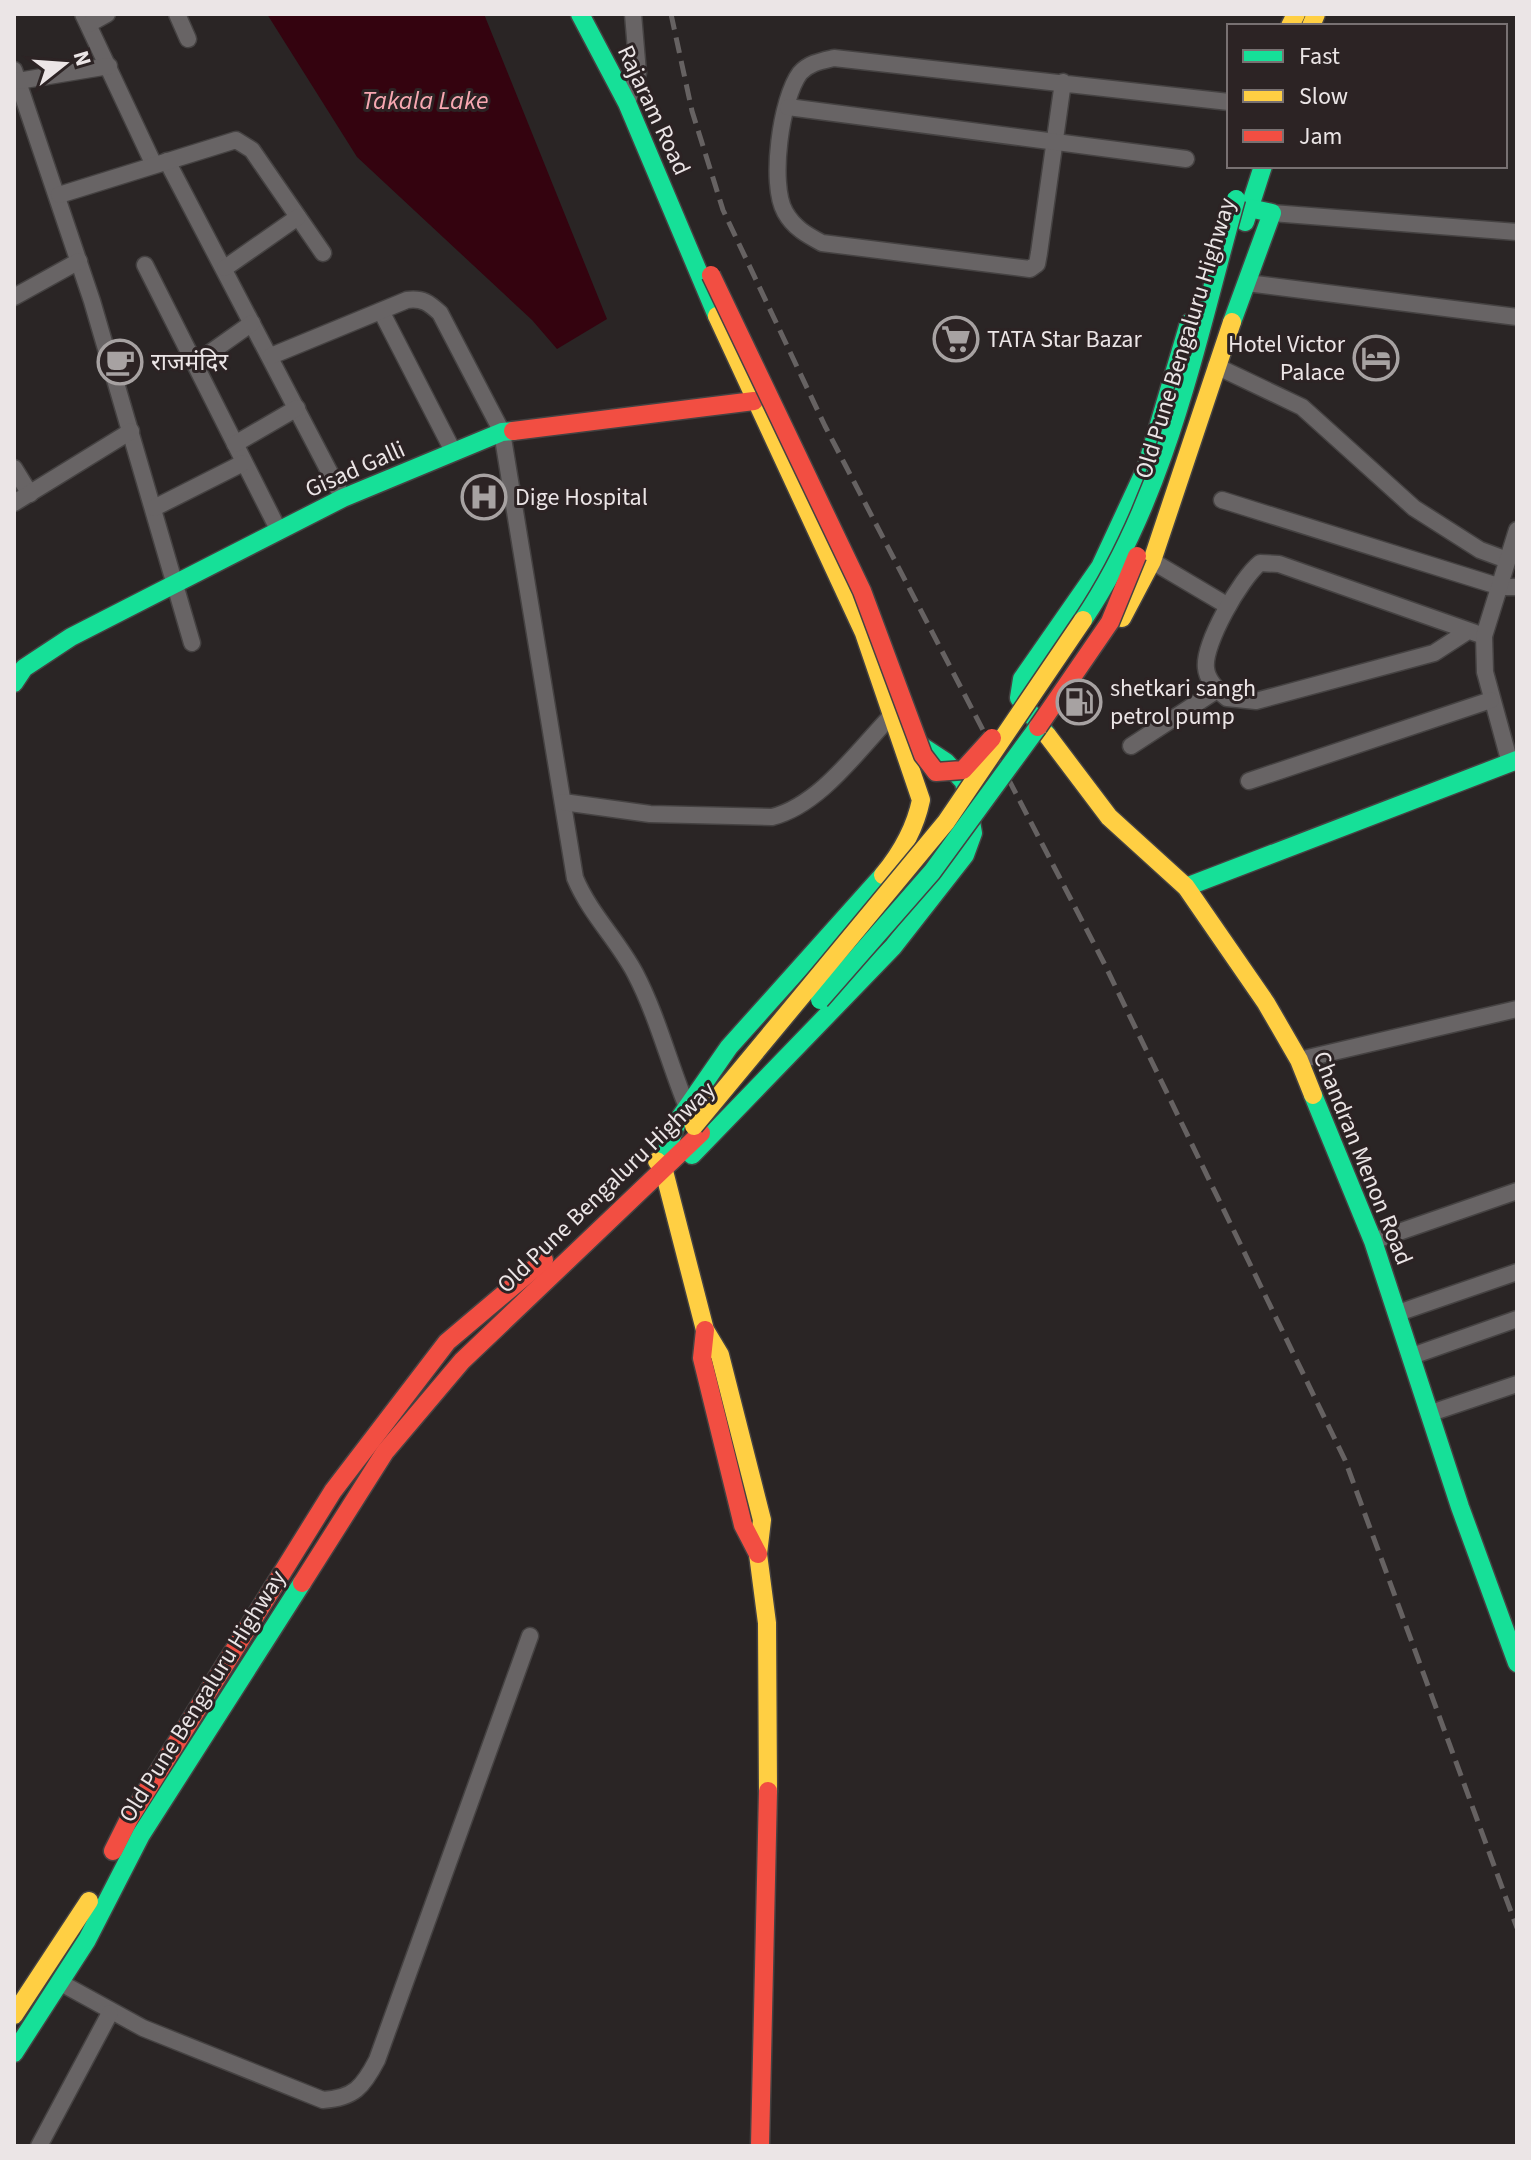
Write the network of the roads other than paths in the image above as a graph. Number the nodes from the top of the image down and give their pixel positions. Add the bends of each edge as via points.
1 (107, 14) edge
2 (177, 14) edge
3 (580, 14) edge
4 (633, 14) edge
5 (86, 19) edge
6 (188, 39) dead end
7 (109, 66) junction
8 (16, 75) edge
9 (1063, 82) junction
10 (1227, 102) edge
11 (627, 103) junction
12 (788, 107) junction
13 (1055, 140) junction
14 (1186, 159) dead end
15 (160, 163) junction
16 (1244, 168) edge
17 (1262, 168) edge
18 (59, 195) junction
19 (1243, 210) junction
20 (1272, 213) junction
21 (298, 217) junction
22 (682, 227) junction
23 (1517, 232) edge
24 (323, 253) dead end
25 (79, 261) junction
26 (145, 265) dead end
27 (225, 268) junction
28 (1247, 283) junction
29 (14, 297) edge
30 (381, 311) junction
31 (1517, 317) edge
32 (252, 323) junction
33 (271, 356) junction
34 (197, 362) junction
35 (1216, 366) junction
36 (754, 401) junction
37 (297, 408) junction
38 (131, 431) junction
39 (502, 432) junction
40 (235, 444) junction
41 (453, 451) junction
42 (243, 463) junction
43 (14, 468) edge
44 (30, 494) junction
45 (343, 498) junction
46 (1222, 500) dead end
47 (14, 503) edge
48 (154, 508) junction
49 (1517, 530) edge
50 (279, 531) junction
51 (1507, 560) junction
52 (1152, 561) junction
53 (176, 585) junction
54 (1509, 587) edge
55 (1228, 606) junction
56 (1476, 634) junction
57 (192, 643) dead end
58 (14, 651) edge
59 (19, 676) edge
60 (1217, 690) junction
61 (1491, 700) junction
62 (1022, 715) junction
63 (895, 724) junction
64 (1049, 736) junction
65 (1131, 746) dead end
66 (1514, 762) edge
67 (1249, 781) dead end
68 (563, 802) junction
69 (1186, 887) junction
70 (1517, 1009) edge
71 (1299, 1060) junction
72 (687, 1107) junction
73 (698, 1130) junction
74 (664, 1162) junction
75 (1517, 1191) edge
76 (1373, 1241) junction
77 (1517, 1272) edge
78 (1398, 1313) junction
79 (1517, 1319) edge
80 (1412, 1356) junction
81 (1517, 1384) edge
82 (1431, 1413) junction
83 (530, 1636) dead end
84 (1517, 1663) edge
85 (61, 1983) junction
86 (110, 2013) junction
87 (14, 2015) edge
88 (14, 2053) edge
89 (39, 2146) edge
90 (760, 2146) edge

1 - 5 street
2 - 6 street
3 - 11 main road, Rajaram Road
4 - 11 street via 638,73
5 - 7 street
7 - 8 street
7 - 15 street
8 - 18 street
9 - 10 street
9 - 12 street via 834,58 814,62 801,72
9 - 13 street
11 - 22 main road, Rajaram Road
12 - 13 street
12 - 13 street via 776,191 798,230 822,243 1020,271 1037,264
13 - 14 street
15 - 18 street
15 - 21 street via 225,141 244,142
15 - 27 street
16 - 19 main road, Old Pune Bengaluru Highway
17 - 19 main road, Old Pune Bengaluru Highway
18 - 25 street
19 - 20 main road
19 - 62 main road, Old Pune Bengaluru Highway, bridge via 1162,466 1099,596
19 - 64 main road, Chandran Menon Road via 1226,210 1146,468 1100,567 1020,686 1019,698
19 - 73 main road, Old Pune Bengaluru Highway, bridge via 1172,474 1110,622 932,872
20 - 23 street
20 - 28 main road
21 - 24 street
21 - 27 street
22 - 36 main road via 686,250
22 - 62 main road, bridge via 697,245 862,591 923,755 936,772 963,770 1003,726
25 - 29 street
25 - 38 street
26 - 34 street
27 - 32 street
28 - 31 street
28 - 35 main road
30 - 33 street
30 - 39 street via 418,299 429,302 440,313
30 - 41 street
32 - 33 street
32 - 34 street
33 - 37 street
34 - 40 street
35 - 51 street via 1302,407 1414,508 1480,550
35 - 52 main road
36 - 39 main road, Gisad Galli
36 - 63 main road via 864,633
37 - 40 street
37 - 45 street
38 - 44 street
38 - 48 street
39 - 41 main road, Gisad Galli
39 - 68 street
40 - 42 street
41 - 45 main road, Gisad Galli
42 - 48 street
42 - 50 street
43 - 44 street
44 - 47 street
45 - 50 main road, Gisad Galli
46 - 54 street
48 - 53 street
49 - 51 street
50 - 53 main road, Gisad Galli
51 - 54 street
52 - 55 street
52 - 64 main road via 1114,635
53 - 57 street
53 - 59 main road, Gisad Galli via 71,637
54 - 56 street
55 - 56 street via 1252,569 1268,562
55 - 60 street via 1205,656 1206,671
56 - 60 street via 1434,653 1256,701 1239,702
56 - 61 street
58 - 59 street
60 - 65 street
61 - 66 street
61 - 67 street
62 - 73 main road, Old Pune Bengaluru Highway, bridge via 946,822
63 - 68 street via 813,796 772,817 650,814
63 - 72 main road via 921,800 914,832 861,901 723,1053
63 - 74 main road via 964,782 973,833 965,855 893,947 692,1156
64 - 69 main road, Chandran Menon Road via 1109,817
66 - 69 main road
68 - 72 street via 575,878 585,902 635,974
69 - 71 main road, Chandran Menon Road
70 - 71 street
71 - 76 main road, Chandran Menon Road
72 - 74 main road via 668,1139
73 - 74 main road, Old Pune Bengaluru Highway
74 - 85 main road, Old Pune Bengaluru Highway via 462,1361 385,1452 141,1835
74 - 87 main road, Old Pune Bengaluru Highway via 616,1193 447,1342 333,1491 129,1819 83,1913
74 - 90 main road via 705,1330 702,1358 743,1525 758,1554 767,1623
75 - 76 street
76 - 78 main road, Chandran Menon Road
77 - 78 street
78 - 80 main road, Chandran Menon Road
79 - 80 street
80 - 82 main road, Chandran Menon Road
81 - 82 street
82 - 84 main road, Chandran Menon Road
83 - 86 street via 377,2060 356,2093 323,2100
85 - 86 street
85 - 88 main road, Old Pune Bengaluru Highway
86 - 89 street

